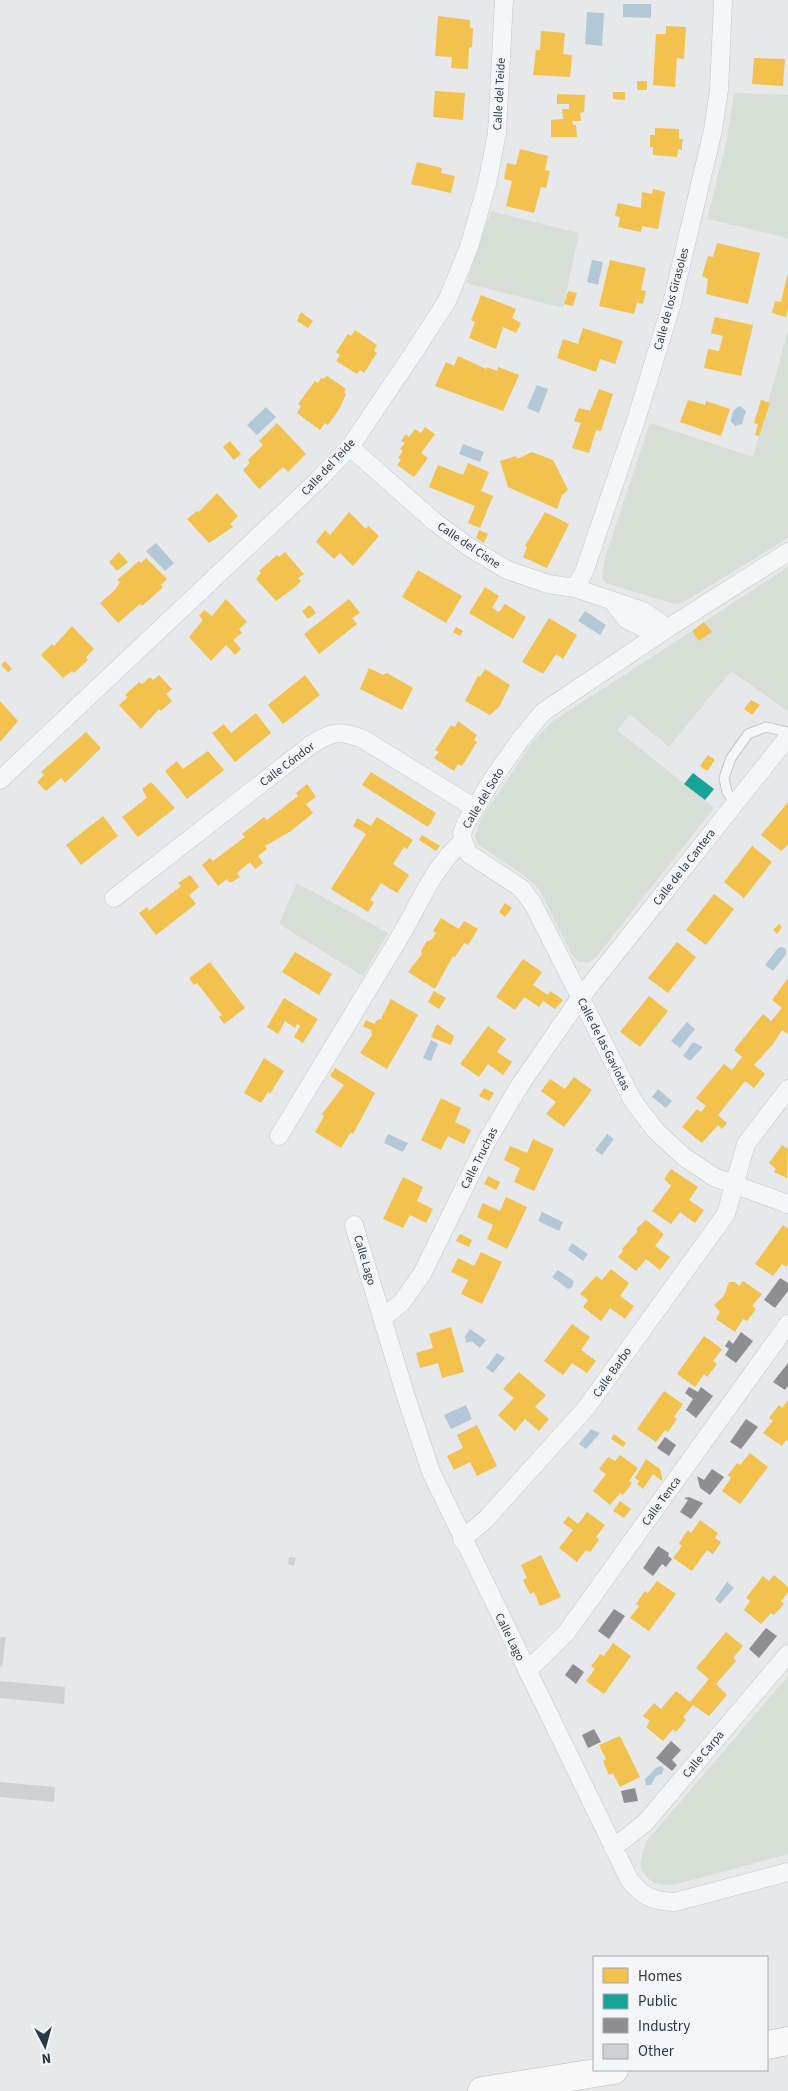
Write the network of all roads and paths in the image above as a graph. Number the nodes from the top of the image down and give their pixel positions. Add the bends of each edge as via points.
1 (504, 0) edge
2 (723, 0) edge
3 (350, 447) junction
4 (788, 552) edge
5 (575, 588) junction
6 (612, 601) junction
7 (626, 619) junction
8 (663, 632) junction
9 (628, 655) junction
10 (788, 732) edge
11 (788, 737) edge
12 (0, 780) edge
13 (735, 803) junction
14 (475, 808) junction
15 (463, 841) junction
16 (114, 898) dead end
17 (580, 998) junction
18 (788, 1089) edge
19 (279, 1136) dead end
20 (736, 1186) junction
21 (788, 1204) edge
22 (354, 1225) dead end
23 (383, 1318) junction
24 (788, 1324) edge
25 (462, 1540) junction
26 (788, 1654) edge
27 (527, 1671) junction
28 (613, 1848) junction
29 (788, 1872) edge
30 (788, 2041) edge
31 (768, 2045) edge
32 (608, 2071) edge
33 (482, 2091) edge

1 - 3 street, Calle del Teide via 497,133 469,247 447,301
2 - 5 street, Calle de los Girasoles via 719,90 713,130 672,302 636,420 584,572
3 - 5 street, Calle del Cisne via 436,523 470,547 507,570 548,584
3 - 12 street, Calle del Teide
4 - 8 street, Calle del Soto
5 - 6 street, Calle del Cisne
6 - 7 street
6 - 8 street, Calle del Cisne via 643,611
7 - 8 street
7 - 9 street
8 - 9 street, Calle del Soto
9 - 14 street, Calle del Soto via 543,712 520,740
10 - 13 lane via 766,727 748,734 731,758 724,778 727,792
11 - 13 street, Calle de la Cantera
13 - 17 street, Calle de la Cantera
14 - 15 street, Calle del Soto via 462,833
14 - 16 street, Calle Cóndor via 363,739 347,732 336,732 308,748
15 - 17 street, Calle de las Gaviotas via 469,854 521,888 533,904
15 - 19 street, Calle del Soto via 440,865
17 - 20 street, Calle de las Gaviotas via 633,1101 656,1131 684,1157 714,1177
17 - 23 street, Calle Truchas via 520,1085 488,1139 422,1274 402,1302
18 - 20 street, Calle Barbo via 746,1144
20 - 21 street, Calle de las Gaviotas
20 - 25 street, Calle Barbo via 726,1214 586,1408 486,1519
22 - 23 street, Calle Lago
23 - 25 street, Calle Lago via 431,1472
24 - 27 street, Calle Tenca via 566,1633
25 - 27 street, Calle Lago
26 - 28 street, Calle Carpa via 645,1823
27 - 28 street, Calle Lago
28 - 29 street, Calle Lago via 630,1881 641,1894 657,1901 675,1902
30 - 31 highway
32 - 33 highway

